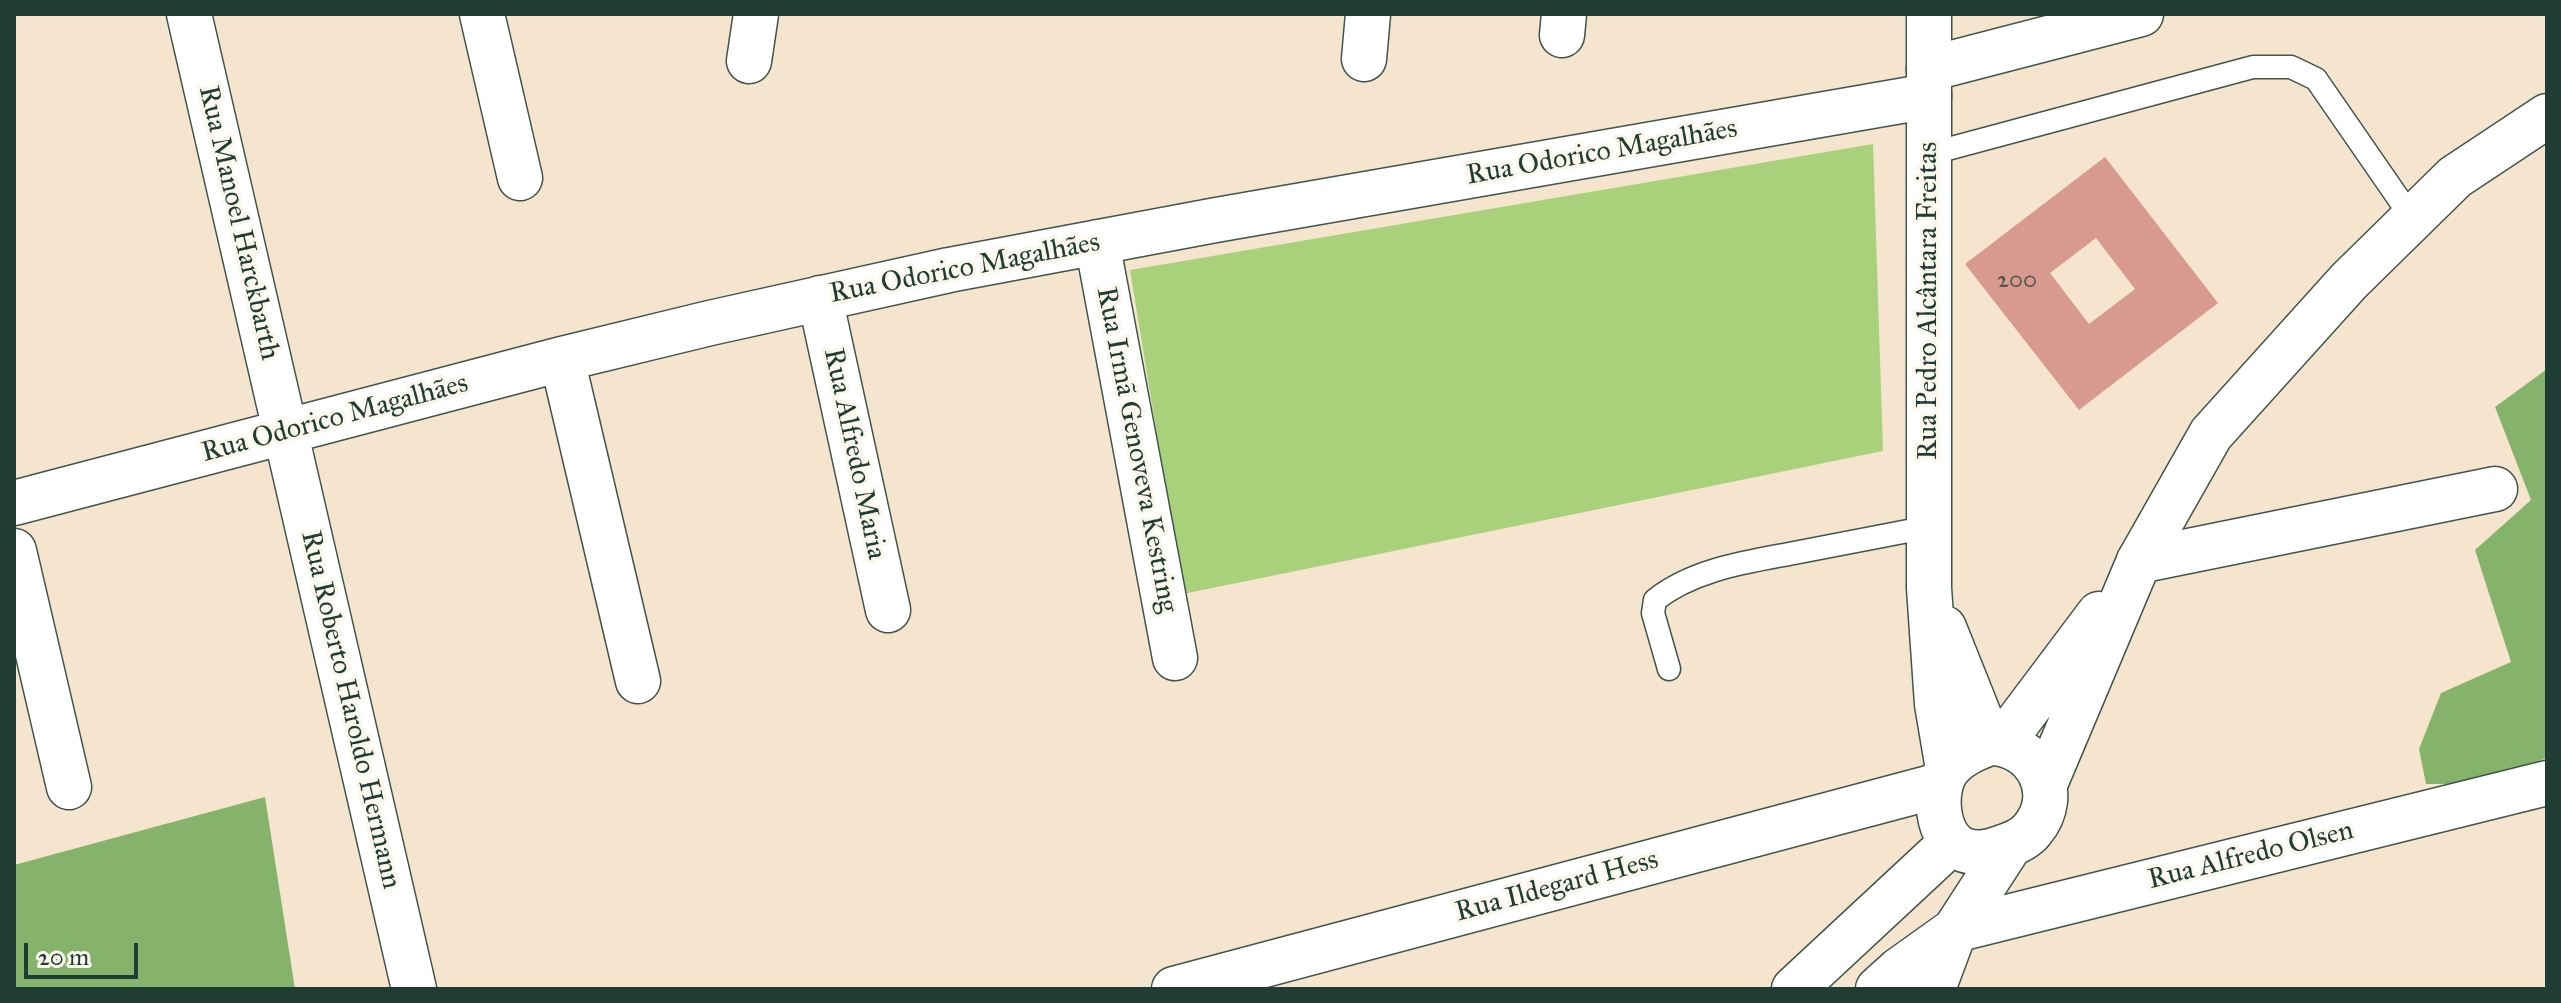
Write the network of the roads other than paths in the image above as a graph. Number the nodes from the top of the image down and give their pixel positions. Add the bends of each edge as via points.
1 (189, 14) edge
2 (482, 14) edge
3 (756, 14) edge
4 (1368, 14) edge
5 (1929, 14) edge
6 (2141, 14) edge
7 (1364, 59) dead end
8 (749, 61) dead end
9 (1929, 83) junction
10 (2547, 116) edge
11 (1929, 154) junction
12 (520, 178) dead end
13 (2412, 218) junction
14 (1097, 242) junction
15 (820, 298) junction
16 (562, 359) junction
17 (286, 432) junction
18 (2495, 489) dead end
19 (14, 503) edge
20 (1929, 527) junction
21 (14, 551) edge
22 (2139, 561) junction
23 (1929, 588) junction
24 (888, 610) dead end
25 (1175, 658) dead end
26 (1669, 669) dead end
27 (638, 681) dead end
28 (1996, 743) junction
29 (1944, 777) junction
30 (2547, 783) edge
31 (2045, 784) junction
32 (69, 787) dead end
33 (2010, 845) junction
34 (1958, 847) junction
35 (1955, 930) junction
36 (414, 989) edge
37 (1174, 989) edge
38 (1794, 989) edge
39 (1878, 989) edge
40 (1933, 989) edge

1 - 17 street, Rua Manoel Harckbarth
2 - 12 street
3 - 8 street
4 - 7 street
5 - 9 street, Rua Pedro Alcântara Freitas
6 - 9 street, Rua Odorico Magalhães
9 - 11 street, Rua Pedro Alcântara Freitas
9 - 14 street, Rua Odorico Magalhães
10 - 13 street via 2455,177
11 - 13 lane via 2253,67 2291,67 2316,79
11 - 20 street, Rua Pedro Alcântara Freitas
13 - 22 street via 2211,434
14 - 15 street, Rua Odorico Magalhães
14 - 25 street, Rua Irmã Genoveva Kestring
15 - 16 street, Rua Odorico Magalhães
15 - 24 street, Rua Alfredo Maria
16 - 17 street, Rua Odorico Magalhães
16 - 27 street
17 - 19 street, Rua Odorico Magalhães
17 - 36 street, Rua Roberto Haroldo Hermann
18 - 22 street
20 - 23 street, Rua Pedro Alcântara Freitas
20 - 26 lane via 1769,558 1671,587 1655,600 1653,613
21 - 32 street
22 - 28 street
22 - 31 street
23 - 28 street, Rua Pedro Alcântara Freitas
23 - 29 street, Rua Pedro Alcântara Freitas
28 - 29 street via 1966,752
28 - 31 street via 2030,757
29 - 34 street via 1939,816
29 - 37 street, Rua Ildegard Hess
30 - 35 street, Rua Alfredo Olsen
31 - 33 street via 2044,810 2031,832
33 - 34 street via 1987,853
33 - 35 street
34 - 35 street
34 - 38 street
35 - 39 street
35 - 40 street

